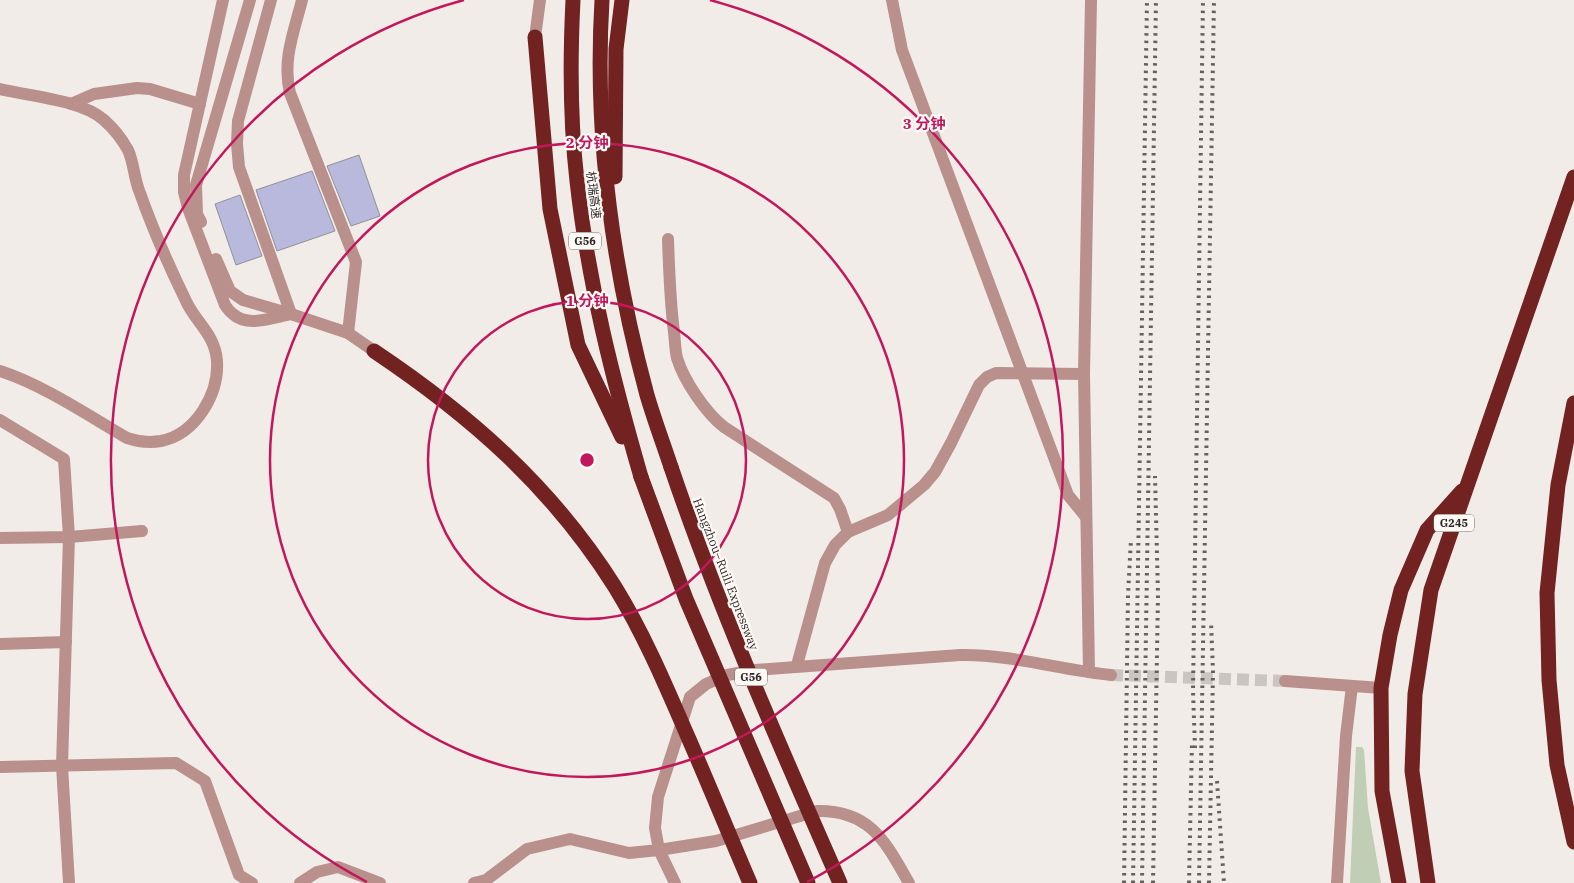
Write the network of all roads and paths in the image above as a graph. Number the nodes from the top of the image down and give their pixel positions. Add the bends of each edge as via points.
1 (223, 0) edge
2 (250, 0) edge
3 (271, 0) edge
4 (302, 0) edge
5 (533, 0) edge
6 (540, 0) edge
7 (573, 0) edge
8 (602, 0) edge
9 (622, 0) edge
10 (892, 0) edge
11 (1091, 0) edge
12 (535, 37) junction
13 (0, 89) edge
14 (71, 104) junction
15 (200, 104) junction
16 (1574, 177) edge
17 (668, 239) dead end
18 (616, 254) junction
19 (292, 314) junction
20 (348, 333) junction
21 (374, 351) joint
22 (0, 371) edge
23 (1023, 373) junction
24 (1084, 374) junction
25 (1574, 403) edge
26 (0, 420) edge
27 (671, 468) joint
28 (642, 477) junction
29 (1467, 486) junction
30 (1086, 517) junction
31 (142, 531) dead end
32 (848, 532) junction
33 (69, 537) junction
34 (0, 538) edge
35 (66, 642) junction
36 (0, 644) edge
37 (797, 665) junction
38 (1089, 672) junction
39 (1111, 675) tunnel mouth
40 (1285, 681) tunnel mouth
41 (1352, 686) junction
42 (1381, 688) junction
43 (62, 766) junction
44 (0, 767) edge
45 (1574, 842) edge
46 (659, 850) junction
47 (69, 883) edge
48 (252, 883) edge
49 (300, 883) edge
50 (380, 883) edge
51 (474, 883) edge
52 (676, 883) edge
53 (750, 883) edge
54 (808, 883) edge
55 (840, 883) edge
56 (909, 883) edge
57 (1337, 883) edge
58 (1399, 883) edge
59 (1428, 883) edge

1 - 15 street
2 - 19 street via 196,185 197,214 230,291 242,300
3 - 19 street via 238,121 236,144 239,167
4 - 20 street via 286,63 286,78 356,262
5 - 12 street
6 - 12 street
7 - 28 highway, 杭瑞高速 / G56 via 571,111 585,240 607,351
8 - 18 highway, 杭瑞高速 / G56 via 599,47 601,122
9 - 18 highway via 616,49
10 - 23 street via 902,50
11 - 24 street
12 - 28 highway via 550,210 578,345
13 - 14 street
14 - 15 street via 94,94 138,88
14 - 22 street via 103,119 128,149 139,193 187,304 213,345 217,359 215,385 203,410 183,431 161,441 140,442 127,438 23,379
15 - 19 street via 184,175 184,192 225,305 242,320 255,321
16 - 29 highway, G245
17 - 32 street via 677,357 702,406 724,427 834,498
18 - 27 highway, 杭瑞高速 / G56 via 648,397
19 - 20 street
20 - 21 street
21 - 53 highway, bridge via 435,393 492,440 543,492 590,549 616,588 660,673
23 - 24 street
23 - 30 street via 1068,495
23 - 32 street via 996,373 987,377 978,386 951,443 924,486 888,515
24 - 30 street
25 - 45 highway via 1558,486 1547,593 1549,680 1557,765
26 - 33 street via 64,459
27 - 55 highway, Hangzhou–Ruili Expressway / G56, bridge via 712,584
28 - 54 highway, G56, bridge via 693,615
29 - 42 highway via 1427,530 1401,590
29 - 59 highway, G245 via 1432,590 1415,694 1412,771
30 - 38 street
31 - 33 street
32 - 37 street via 825,562
33 - 34 street
33 - 35 street
35 - 36 street
35 - 43 street
37 - 38 street via 982,654
37 - 46 street via 727,675 706,684 690,697 658,797 655,828
38 - 39 street
40 - 41 street
41 - 42 street
41 - 57 street
42 - 58 highway via 1382,791
43 - 44 street
43 - 47 street
43 - 48 street via 176,763 205,781 239,875
46 - 51 street via 629,853 570,839 527,849 486,880
46 - 52 street
46 - 56 street via 716,841 818,811 833,811 848,815 875,830 887,844
49 - 50 street via 316,872 338,867

